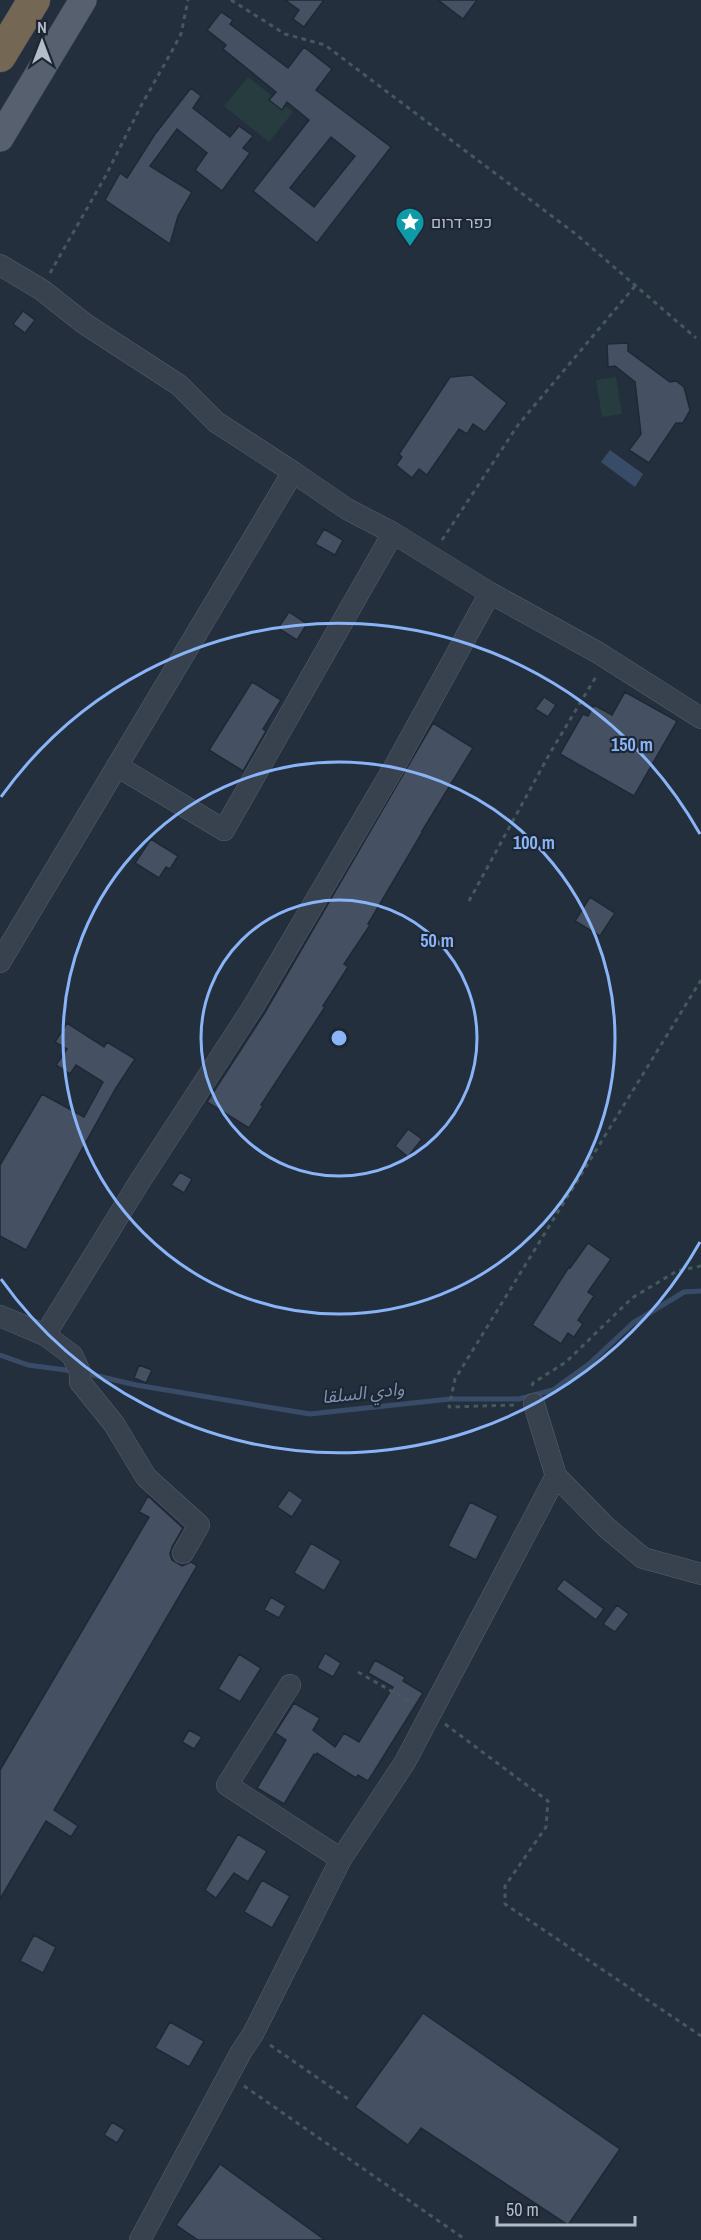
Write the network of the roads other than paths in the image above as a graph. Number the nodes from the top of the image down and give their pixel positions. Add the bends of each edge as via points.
1 (34, 0) edge
2 (83, 0) edge
3 (0, 56) edge
4 (0, 138) edge
5 (0, 265) edge
6 (293, 472) junction
7 (393, 533) junction
8 (490, 593) junction
9 (701, 718) edge
10 (117, 766) junction
11 (0, 962) edge
12 (0, 1316) edge
13 (45, 1335) junction
14 (534, 1404) road end
15 (556, 1476) junction
16 (183, 1553) dead end
17 (701, 1574) edge
18 (290, 1685) dead end
19 (341, 1859) junction
20 (140, 2240) edge

1 - 3 highway
2 - 4 main road
5 - 6 street via 179,385 216,422
6 - 7 street via 347,509
6 - 10 street
7 - 8 street
7 - 10 street via 224,830
8 - 9 street via 607,658
8 - 13 street via 396,764 265,987
10 - 11 street
12 - 13 street
13 - 16 street via 72,1355 80,1382 114,1424 146,1477 199,1525
14 - 15 street
15 - 17 street via 643,1558
15 - 19 street via 405,1762
18 - 19 street via 227,1785
19 - 20 street via 253,2034

